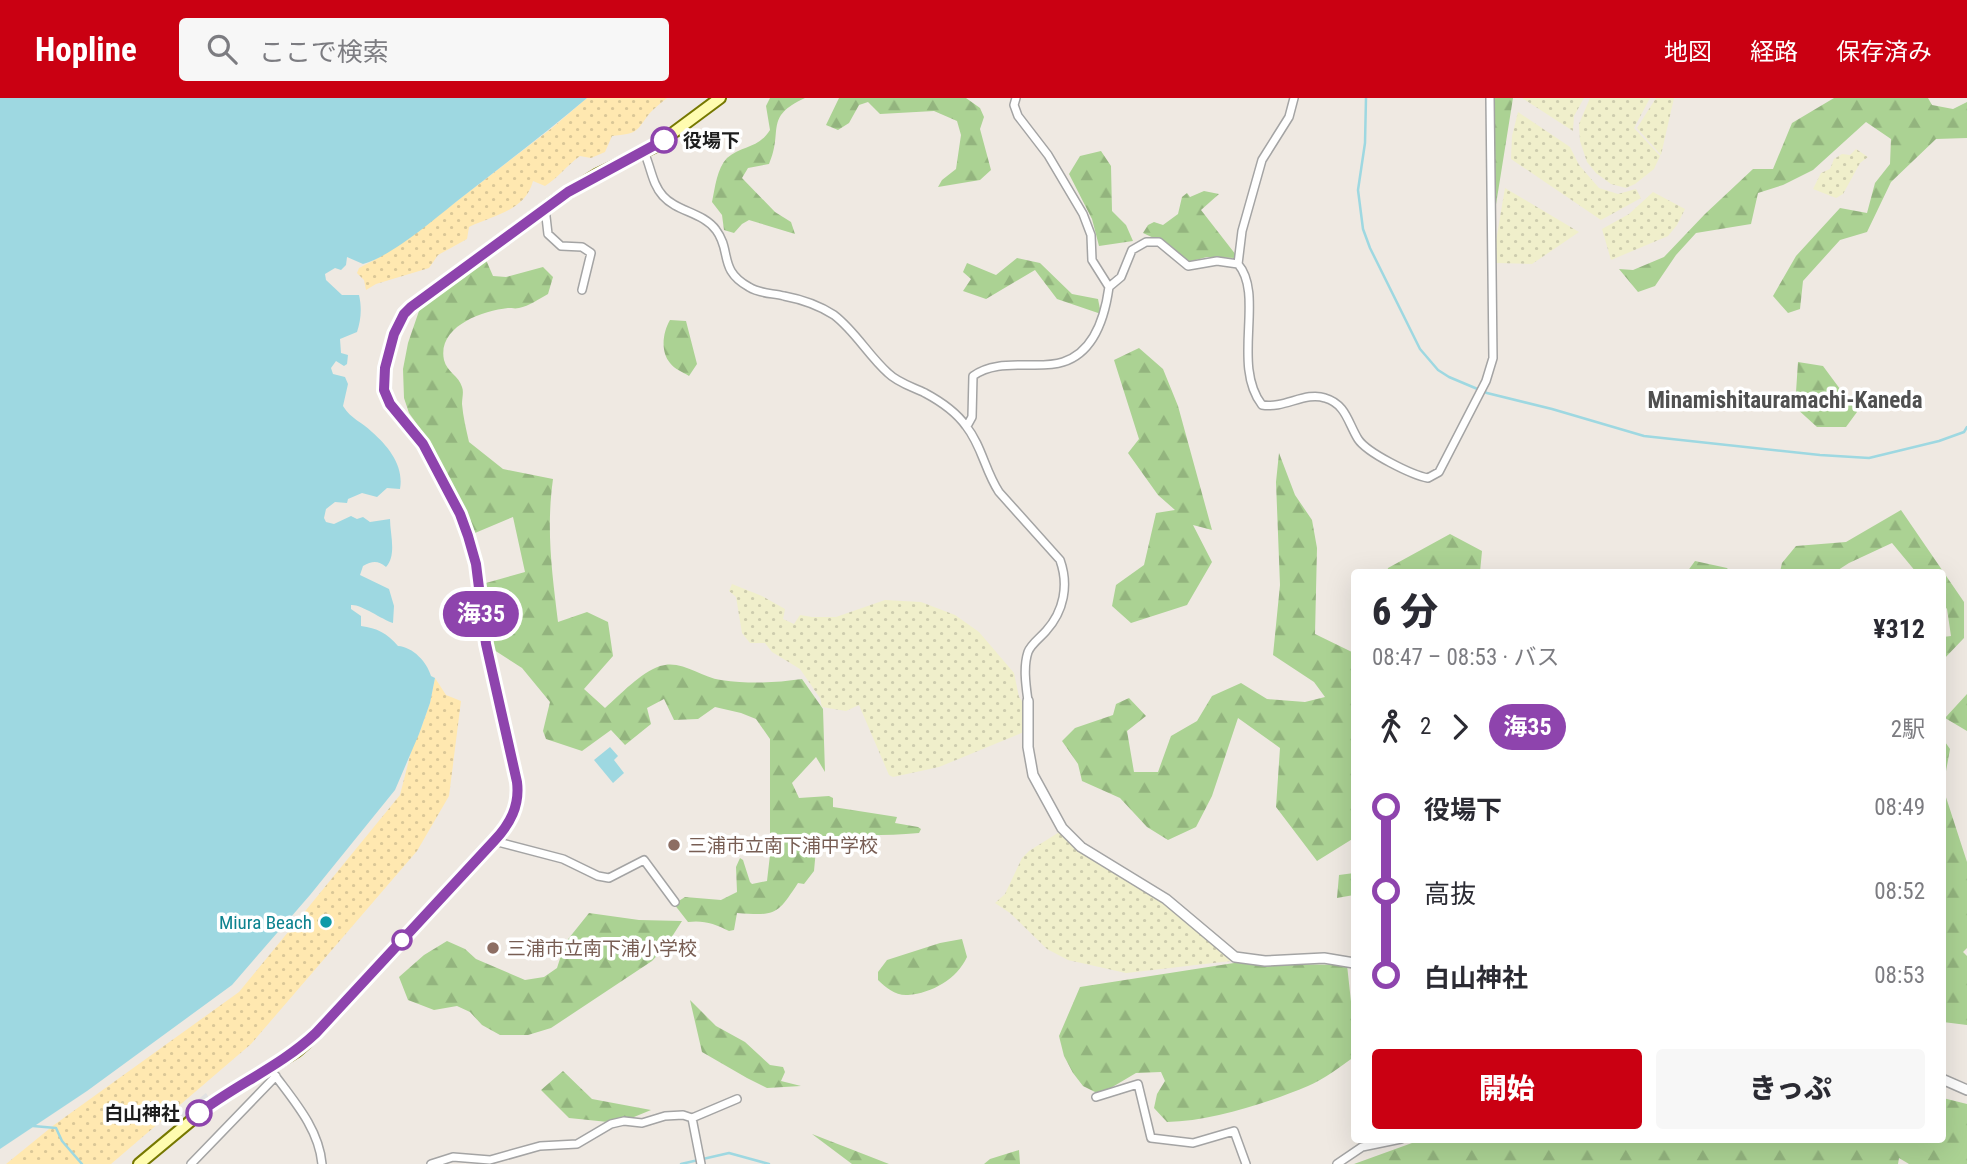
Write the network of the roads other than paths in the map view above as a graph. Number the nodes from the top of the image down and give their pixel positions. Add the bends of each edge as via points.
1 (720, 98) edge
2 (1016, 98) edge
3 (1294, 98) edge
4 (1490, 98) edge
5 (644, 152) junction
6 (545, 208) junction
7 (1238, 264) junction
8 (1109, 287) junction
9 (582, 290) dead end
10 (967, 426) junction
11 (1028, 701) joint
12 (494, 841) junction
13 (676, 902) dead end
14 (1351, 962) edge
15 (273, 1072) junction
16 (1946, 1081) edge
17 (1967, 1090) edge
18 (1096, 1097) dead end
19 (737, 1099) dead end
20 (692, 1118) junction
21 (1382, 1143) edge
22 (139, 1164) edge
23 (191, 1164) edge
24 (322, 1164) edge
25 (431, 1164) edge
26 (701, 1164) edge
27 (1246, 1164) edge
28 (1337, 1164) edge

1 - 5 main road
2 - 8 street via 1018,116 1083,214 1091,235 1092,260
3 - 7 street via 1289,117 1262,160 1242,231
4 - 7 street via 1493,358 1439,472 1428,478 1369,450 1345,412 1327,398 1314,396 1278,407 1262,405 1247,364 1249,304
5 - 6 main road via 589,178
5 - 10 street via 663,196 700,216 718,232 727,265 739,281 831,313 887,373 954,412
6 - 9 street via 548,234 561,246 582,247 591,253
6 - 12 main road via 404,314 394,334 384,378 390,404 423,444 460,514 476,564 486,644 518,788 510,822
7 - 8 street via 1217,261 1188,266 1159,242 1146,242 1132,250 1121,277
8 - 10 street via 1101,323 1073,358 990,368 974,376 972,416
10 - 11 street via 991,480 1060,560 1065,574 1057,617 1028,653
11 - 14 street via 1028,747 1034,775 1062,828 1081,847 1166,899 1234,957
12 - 13 street via 563,859 609,878 644,860
12 - 15 main road via 316,1033
15 - 22 main road via 211,1104
15 - 23 street
15 - 24 street via 300,1107 317,1139
16 - 17 street
18 - 27 street via 1138,1084 1152,1138 1193,1143 1234,1131
19 - 20 street
20 - 25 street via 619,1122 577,1144 540,1146 490,1160 453,1157
20 - 26 street
21 - 28 street via 1362,1147

